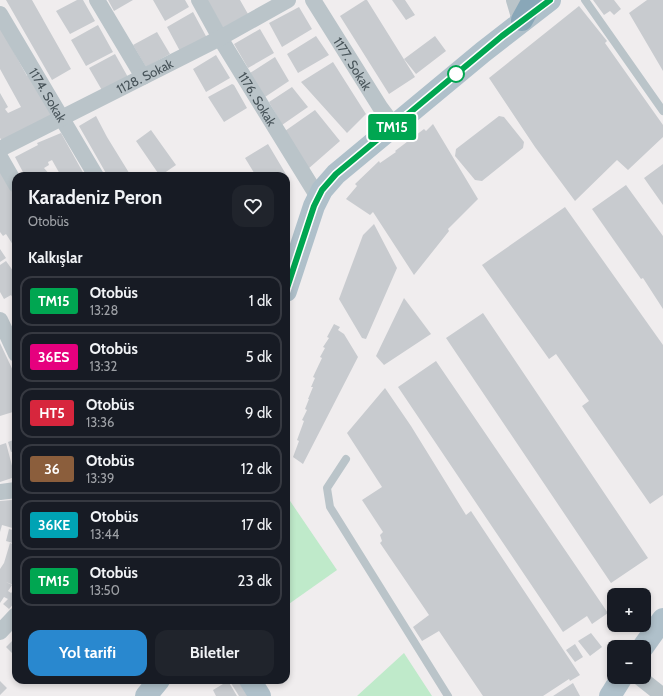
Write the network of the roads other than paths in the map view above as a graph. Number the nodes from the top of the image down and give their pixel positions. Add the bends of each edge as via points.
1 (97, 0) edge
2 (199, 0) edge
3 (288, 0) edge
4 (313, 0) edge
5 (534, 0) edge
6 (550, 0) edge
7 (585, 0) edge
8 (519, 10) edge
9 (0, 14) edge
10 (220, 38) junction
11 (143, 77) junction
12 (663, 111) edge
13 (62, 119) junction
14 (394, 126) junction
15 (0, 149) edge
16 (0, 157) edge
17 (94, 172) edge
18 (12, 179) edge
19 (318, 197) junction
20 (290, 279) edge
21 (0, 320) edge
22 (12, 346) edge
23 (346, 459) dead end
24 (12, 490) edge
25 (0, 492) edge
26 (9, 615) edge
27 (663, 619) edge
28 (0, 632) edge
29 (648, 640) edge
30 (149, 684) edge
31 (156, 684) edge
32 (252, 684) edge
33 (264, 684) edge
34 (618, 684) edge
35 (648, 684) edge
36 (145, 696) edge
37 (260, 696) edge
38 (272, 696) edge
39 (448, 696) edge
40 (610, 696) edge
41 (663, 696) edge

1 - 11 street
2 - 10 street, 1176. Sokak
3 - 10 street, 1128. Sokak
4 - 14 street, 1177. Sokak via 380,108
5 - 8 highway
6 - 8 main road
7 - 12 lane
8 - 14 main road
9 - 13 street, 1174. Sokak
10 - 11 street, 1128. Sokak
10 - 19 street, 1176. Sokak
11 - 13 street, 1128. Sokak
13 - 15 street, 1128. Sokak
13 - 17 street, 1174. Sokak
14 - 19 main road via 336,174
16 - 18 street
19 - 20 main road
21 - 22 street
23 - 39 lane via 327,488 330,507
24 - 25 street
26 - 28 street
27 - 29 main road
30 - 36 main road
31 - 36 main road
32 - 37 main road
33 - 38 main road
34 - 40 main road
35 - 41 street

